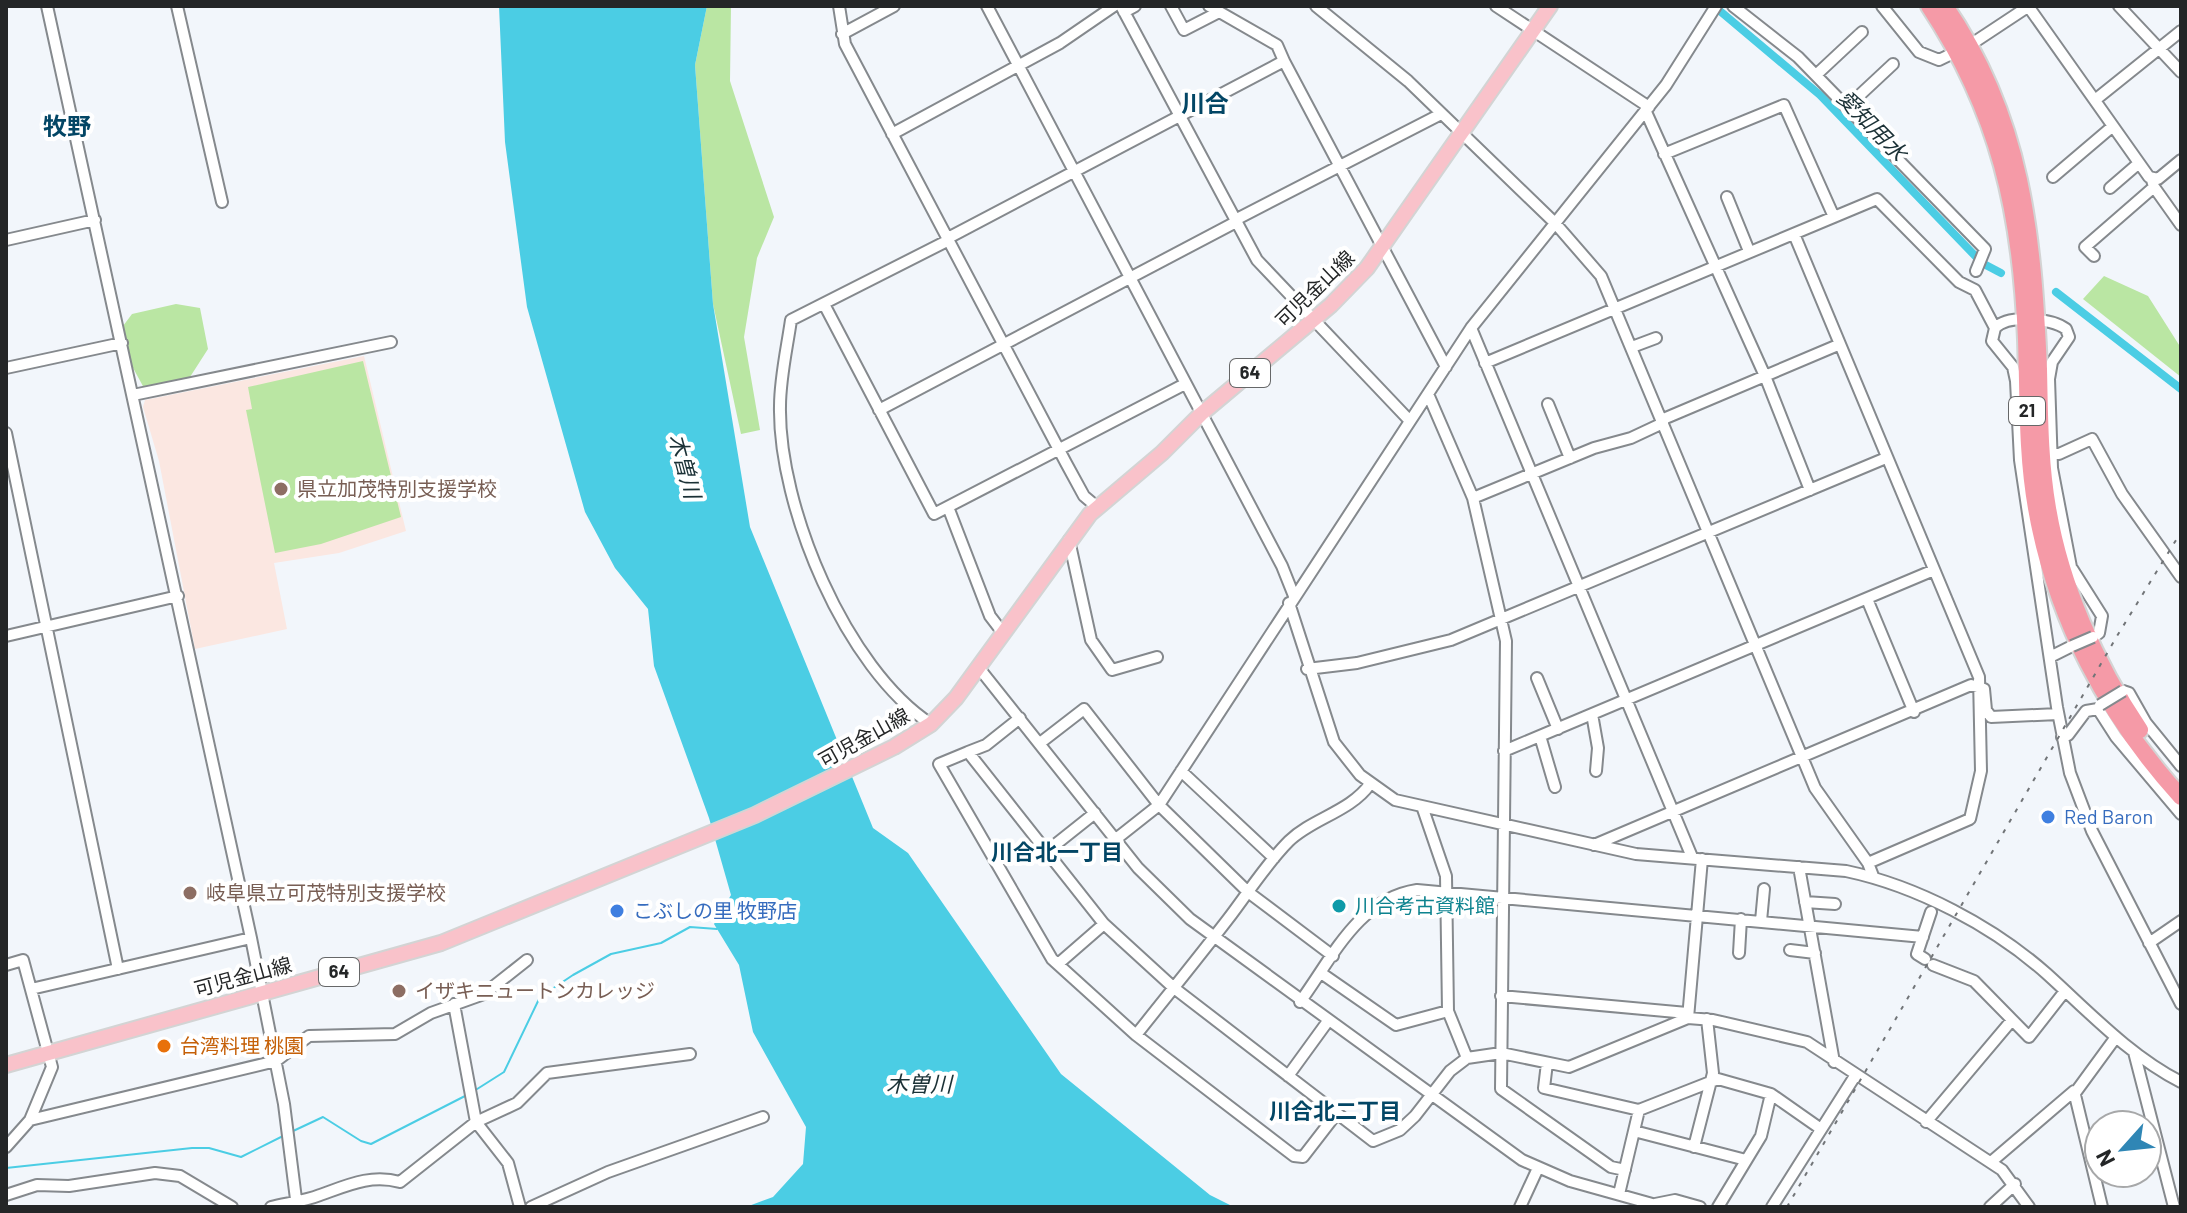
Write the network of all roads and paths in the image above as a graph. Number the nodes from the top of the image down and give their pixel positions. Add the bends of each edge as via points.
1 (47, 6) edge
2 (177, 6) edge
3 (839, 6) edge
4 (894, 6) edge
5 (987, 6) edge
6 (1135, 6) edge
7 (1171, 6) edge
8 (1316, 6) edge
9 (1496, 6) edge
10 (1550, 6) edge
11 (1733, 6) edge
12 (1882, 6) edge
13 (1929, 6) edge
14 (1945, 6) edge
15 (2028, 6) edge
16 (2119, 6) edge
17 (1119, 8) edge
18 (1214, 9) edge
19 (1714, 10) edge
20 (1332, 11) edge
21 (1532, 31) junction
22 (2181, 31) edge
23 (1862, 32) dead end
24 (842, 34) junction
25 (1964, 49) junction
26 (2159, 51) junction
27 (1284, 61) junction
28 (1892, 64) dead end
29 (1018, 65) junction
30 (2181, 72) edge
31 (1816, 75) junction
32 (2095, 100) junction
33 (1848, 106) junction
34 (1647, 109) junction
35 (1441, 114) junction
36 (1180, 117) junction
37 (2113, 126) junction
38 (1460, 133) junction
39 (892, 134) junction
40 (1664, 154) junction
41 (2181, 160) edge
42 (2139, 163) junction
43 (1341, 165) junction
44 (1074, 171) junction
45 (2053, 177) dead end
46 (2153, 184) junction
47 (2110, 188) dead end
48 (1727, 197) dead end
49 (222, 202) dead end
50 (1834, 217) junction
51 (95, 220) junction
52 (1235, 221) junction
53 (1555, 223) junction
54 (2181, 225) edge
55 (1794, 234) junction
56 (949, 239) junction
57 (6, 240) edge
58 (1383, 247) junction
59 (1749, 251) junction
60 (2094, 256) dead end
61 (1713, 266) junction
62 (1977, 269) dead end
63 (1130, 277) junction
64 (825, 306) junction
65 (1614, 306) junction
66 (1313, 320) junction
67 (2031, 321) junction
68 (1471, 328) junction
69 (1995, 328) junction
70 (1656, 338) dead end
71 (391, 342) dead end
72 (122, 343) junction
73 (1003, 345) junction
74 (1838, 345) junction
75 (1632, 347) junction
76 (1485, 363) junction
77 (1446, 367) junction
78 (6, 368) edge
79 (1765, 376) junction
80 (1185, 384) junction
81 (1428, 394) junction
82 (133, 395) junction
83 (1548, 404) dead end
84 (879, 410) junction
85 (1201, 414) junction
86 (1410, 421) junction
87 (1662, 421) junction
88 (6, 433) edge
89 (1058, 449) junction
90 (2051, 454) junction
91 (1570, 458) junction
92 (1886, 458) junction
93 (1531, 475) junction
94 (1810, 490) junction
95 (1473, 498) junction
96 (948, 507) junction
97 (1097, 507) junction
98 (1709, 532) junction
99 (1069, 539) junction
100 (1934, 570) junction
101 (2181, 577) edge
102 (1579, 587) junction
103 (178, 596) junction
104 (1867, 599) junction
105 (1292, 600) junction
106 (1501, 620) junction
107 (45, 627) junction
108 (1003, 633) junction
109 (6, 636) edge
110 (1757, 646) junction
111 (1157, 657) dead end
112 (2050, 657) junction
113 (979, 668) junction
114 (1307, 669) junction
115 (1537, 678) dead end
116 (1978, 685) junction
117 (1625, 700) junction
118 (2099, 707) junction
119 (1914, 712) junction
120 (1592, 714) junction
121 (2058, 714) junction
122 (1020, 718) junction
123 (931, 724) junction
124 (1558, 729) junction
125 (1540, 736) junction
126 (2062, 737) junction
127 (1040, 743) junction
128 (1504, 751) junction
129 (968, 752) junction
130 (1803, 757) junction
131 (2181, 766) edge
132 (1181, 771) junction
133 (1596, 771) dead end
134 (2181, 781) edge
135 (1370, 784) junction
136 (1555, 787) dead end
137 (2181, 797) edge
138 (1159, 805) junction
139 (1423, 809) junction
140 (1672, 811) junction
141 (1095, 813) junction
142 (2181, 814) edge
143 (1504, 827) junction
144 (1116, 839) junction
145 (1592, 846) junction
146 (1046, 852) junction
147 (1274, 858) junction
148 (1697, 858) junction
149 (1868, 863) junction
150 (1799, 867) junction
151 (1873, 876) junction
152 (1764, 889) dead end
153 (1248, 892) junction
154 (1447, 893) junction
155 (1502, 898) junction
156 (1805, 902) junction
157 (1835, 904) dead end
158 (1931, 912) dead end
159 (1697, 916) junction
160 (1741, 919) junction
161 (1761, 921) junction
162 (2181, 921) edge
163 (1104, 924) junction
164 (1810, 925) junction
165 (1214, 937) junction
166 (1923, 937) junction
167 (251, 938) junction
168 (2149, 943) junction
169 (1790, 950) dead end
170 (1739, 953) dead end
171 (1815, 953) junction
172 (1333, 956) junction
173 (527, 960) dead end
174 (1058, 964) junction
175 (6, 965) edge
176 (118, 969) junction
177 (1321, 973) junction
178 (1174, 988) junction
179 (31, 989) junction
180 (2065, 991) junction
181 (261, 993) junction
182 (1501, 996) junction
183 (1300, 1002) junction
184 (454, 1004) junction
185 (2181, 1004) edge
186 (1448, 1011) junction
187 (1688, 1016) junction
188 (1707, 1019) junction
189 (2012, 1020) junction
190 (1328, 1021) junction
191 (1136, 1035) junction
192 (2116, 1037) junction
193 (2134, 1052) junction
194 (49, 1053) junction
195 (1501, 1053) junction
196 (690, 1054) dead end
197 (1467, 1058) junction
198 (276, 1061) junction
199 (1834, 1062) junction
200 (1547, 1063) junction
201 (6, 1065) edge
202 (1288, 1076) junction
203 (1855, 1076) junction
204 (1712, 1079) junction
205 (2181, 1082) edge
206 (2075, 1093) junction
207 (1771, 1094) junction
208 (1430, 1096) junction
209 (1639, 1110) junction
210 (1337, 1113) junction
211 (763, 1117) dead end
212 (30, 1120) junction
213 (476, 1122) junction
214 (1926, 1122) junction
215 (2083, 1126) edge
216 (1821, 1129) junction
217 (1634, 1131) junction
218 (6, 1147) edge
219 (1694, 1147) junction
220 (1746, 1160) junction
221 (1991, 1162) junction
222 (1538, 1168) junction
223 (1625, 1170) junction
224 (2015, 1184) junction
225 (1619, 1194) junction
226 (6, 1195) edge
227 (296, 1204) edge
228 (1657, 1206) edge
229 (232, 1207) edge
230 (271, 1207) edge
231 (520, 1207) edge
232 (531, 1207) edge
233 (1520, 1207) edge
234 (1700, 1207) edge
235 (1718, 1207) edge
236 (1772, 1207) edge
237 (1990, 1207) edge
238 (2029, 1207) edge
239 (2174, 1207) edge

1 - 51 street
2 - 49 street
3 - 24 street
4 - 24 street
5 - 29 street
6 - 17 street
7 - 18 street via 1184,30
8 - 20 street
9 - 21 street
10 - 21 main road, 可児金山線 / 64
11 - 31 street
12 - 25 street via 1925,56 1939,60
13 - 25 highway, 21
14 - 25 highway, 21
15 - 25 street
15 - 32 street
16 - 26 street
17 - 29 street
17 - 36 street
18 - 27 street via 1277,45
19 - 34 street
20 - 35 street
21 - 34 street
21 - 38 main road, 可児金山線 / 64
22 - 26 street
23 - 31 street
24 - 39 street
25 - 67 highway, 21 via 2003,116 2025,196
26 - 30 street
26 - 32 street
27 - 36 street
27 - 43 street
28 - 33 street
29 - 39 street
29 - 44 street
31 - 33 street
32 - 37 street
33 - 62 street via 1984,251
34 - 40 street
34 - 53 street
35 - 38 street
35 - 43 street
36 - 44 street
36 - 52 street
37 - 42 street
37 - 45 street
38 - 53 street
38 - 58 main road, 可児金山線 / 64
39 - 56 street
40 - 50 street via 1784,105
40 - 61 street
41 - 46 street
42 - 46 street
42 - 47 street
43 - 52 street
43 - 58 street
44 - 56 street
44 - 63 street
46 - 54 street
46 - 60 street via 2085,247
48 - 59 street
50 - 55 street
50 - 69 street via 1881,201 1959,282 1975,290
51 - 57 street
51 - 72 street
52 - 63 street
52 - 66 street via 1257,260
53 - 65 street via 1601,276
53 - 68 street
55 - 59 street
55 - 74 street
56 - 64 street
56 - 73 street
58 - 66 main road, 可児金山線 / 64
58 - 77 street
59 - 61 street
61 - 65 street
61 - 79 street
63 - 73 street
63 - 80 street
64 - 84 street
64 - 123 street via 791,320 780,405 789,484 811,554 842,622 911,711
65 - 75 street
65 - 76 street
66 - 85 main road, 可児金山線 / 64
66 - 86 street
67 - 69 street via 2005,321
67 - 90 street via 2062,326 2069,337 2052,362 2049,379
67 - 134 highway, 21 via 2046,495 2063,565 2094,650 2119,698
67 - 137 highway, 21 via 2028,435 2036,509 2060,598 2109,705
68 - 76 street
68 - 77 street
69 - 112 street via 1992,341 2013,367 2016,381 2020,460
70 - 75 street
71 - 82 street
72 - 78 street
72 - 82 street
73 - 84 street
73 - 89 street
74 - 79 street
74 - 92 street
75 - 87 street
76 - 93 street
77 - 81 street
79 - 87 street
79 - 94 street
80 - 85 street
80 - 89 street
81 - 86 street
81 - 95 street
82 - 103 street
83 - 91 street
84 - 96 street via 934,514
85 - 97 main road, 可児金山線 / 64
85 - 105 street via 1282,566
86 - 105 street
87 - 91 street via 1631,438
87 - 98 street
88 - 107 street
89 - 96 street
89 - 97 street via 1084,496
90 - 101 street via 2092,439 2122,494
90 - 112 street, bridge via 2071,567 2102,616 2099,633
91 - 93 street
92 - 94 street
92 - 100 street
93 - 95 street
93 - 102 street
94 - 98 street
95 - 106 street
96 - 108 street via 990,616
97 - 99 main road, 可児金山線 / 64
98 - 102 street
98 - 110 street
99 - 108 main road, 可児金山線 / 64
99 - 111 street via 1097,653 1112,670
100 - 104 street
100 - 116 street
102 - 106 street
102 - 117 street
103 - 107 street
103 - 167 street
104 - 110 street
104 - 119 street
105 - 114 street
105 - 132 street
106 - 114 street via 1410,652
106 - 128 street via 1506,641
107 - 109 street
107 - 176 street
108 - 113 main road, 可児金山線 / 64
110 - 117 street
110 - 130 street
112 - 121 street
113 - 122 street
113 - 123 main road, 可児金山線 / 64
114 - 135 street via 1334,742
115 - 124 street
116 - 119 street
116 - 121 street via 1984,689 1991,717
116 - 149 street via 1981,771 1970,819
117 - 120 street
117 - 140 street
118 - 126 street via 2086,711
118 - 131 street, bridge via 2123,691 2129,693
118 - 142 street via 2116,737
119 - 130 street
120 - 124 street
120 - 133 street
121 - 126 street
122 - 127 street
122 - 129 street
123 - 181 main road, 可児金山線 / 64 via 853,769 664,854 441,943
124 - 125 street
125 - 128 street
125 - 136 street
126 - 168 street via 2092,831
127 - 138 street via 1084,709
127 - 141 street
128 - 143 street
129 - 146 street
129 - 174 street via 939,764
130 - 140 street
130 - 149 street via 1832,817
132 - 138 street
132 - 147 street
135 - 139 street
135 - 147 street via 1337,813 1291,839
138 - 144 street
138 - 153 street
139 - 143 street
139 - 154 street
140 - 145 street
140 - 148 street
141 - 144 street
141 - 146 street
143 - 145 street
143 - 155 street
144 - 165 street via 1148,878
145 - 148 street
146 - 163 street
147 - 153 street
148 - 150 street
148 - 159 street
149 - 151 street
150 - 151 street
150 - 156 street
151 - 180 street via 1951,910 2001,940
152 - 161 street
153 - 165 street
153 - 172 street
154 - 155 street
154 - 172 street via 1417,890 1383,899 1361,918
154 - 186 street
155 - 159 street
155 - 182 street
156 - 157 street
156 - 164 street
158 - 166 street
159 - 160 street
159 - 187 street
160 - 161 street
160 - 170 street
161 - 164 street
162 - 168 street
163 - 174 street
163 - 178 street
164 - 166 street
164 - 171 street
165 - 178 street
165 - 183 street
166 - 189 street via 1917,954 1974,981
167 - 176 street
167 - 181 street
168 - 185 street
169 - 171 street
171 - 199 street
172 - 177 street
173 - 184 street via 484,994
174 - 191 street
175 - 179 street via 23,960
176 - 179 street
177 - 183 street
177 - 186 street via 1396,1025
178 - 191 street
178 - 202 street
179 - 194 street
180 - 189 street via 2029,1037
180 - 192 street
181 - 194 main road, 可児金山線 / 64
181 - 198 street
182 - 187 street
182 - 195 street
183 - 190 street
184 - 198 street via 395,1034 309,1036
184 - 213 street
186 - 197 street
187 - 188 street
187 - 200 street via 1569,1067
188 - 199 street via 1795,1037
188 - 204 street
189 - 214 street
190 - 202 street
190 - 208 street
191 - 210 street via 1294,1156 1303,1157
192 - 193 street
192 - 206 street
193 - 205 street
193 - 239 street
194 - 201 main road, 可児金山線 / 64
194 - 212 street via 52,1067
195 - 197 street
195 - 200 street
195 - 223 street via 1501,1089 1611,1167
196 - 213 street via 547,1073 517,1103
197 - 208 street
198 - 212 street
198 - 227 street
199 - 203 street
200 - 209 street via 1544,1088
202 - 210 street
203 - 214 street
203 - 216 street
204 - 207 street
204 - 209 street
204 - 219 street
206 - 215 street
206 - 221 street
207 - 216 street
207 - 220 street via 1761,1136
208 - 210 street via 1400,1130 1373,1141
208 - 222 street
209 - 217 street
211 - 232 street via 608,1172
212 - 218 street
213 - 227 street via 400,1182 362,1180
213 - 231 street via 508,1163
214 - 221 street
216 - 236 street
217 - 219 street
217 - 223 street
219 - 220 street
220 - 235 street
221 - 224 street
222 - 225 street
222 - 233 street
223 - 225 street
224 - 237 street
224 - 238 street
225 - 228 street
226 - 229 street via 37,1185 69,1186 155,1173 180,1176
227 - 230 street
228 - 234 street via 1675,1200

